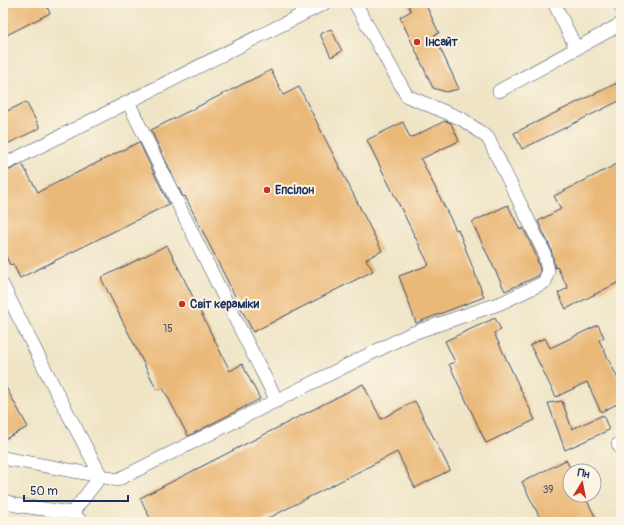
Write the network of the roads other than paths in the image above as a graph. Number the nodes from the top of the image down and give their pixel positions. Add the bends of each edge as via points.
1 (325, 3) edge
2 (355, 3) edge
3 (554, 3) edge
4 (619, 3) edge
5 (621, 8) edge
6 (621, 24) edge
7 (576, 48) junction
8 (499, 91) dead end
9 (128, 102) junction
10 (3, 165) edge
11 (3, 286) edge
12 (277, 401) junction
13 (3, 458) edge
14 (101, 476) junction
15 (3, 500) edge
16 (77, 518) edge

1 - 9 street
2 - 12 street via 407,96 462,119 488,138 544,252 548,271 546,282 501,303 410,334
3 - 7 street
4 - 5 street
6 - 7 street
7 - 8 street
9 - 10 street
9 - 12 street
11 - 14 street
12 - 14 street via 117,480
13 - 14 street
14 - 16 street
15 - 16 street via 15,505

